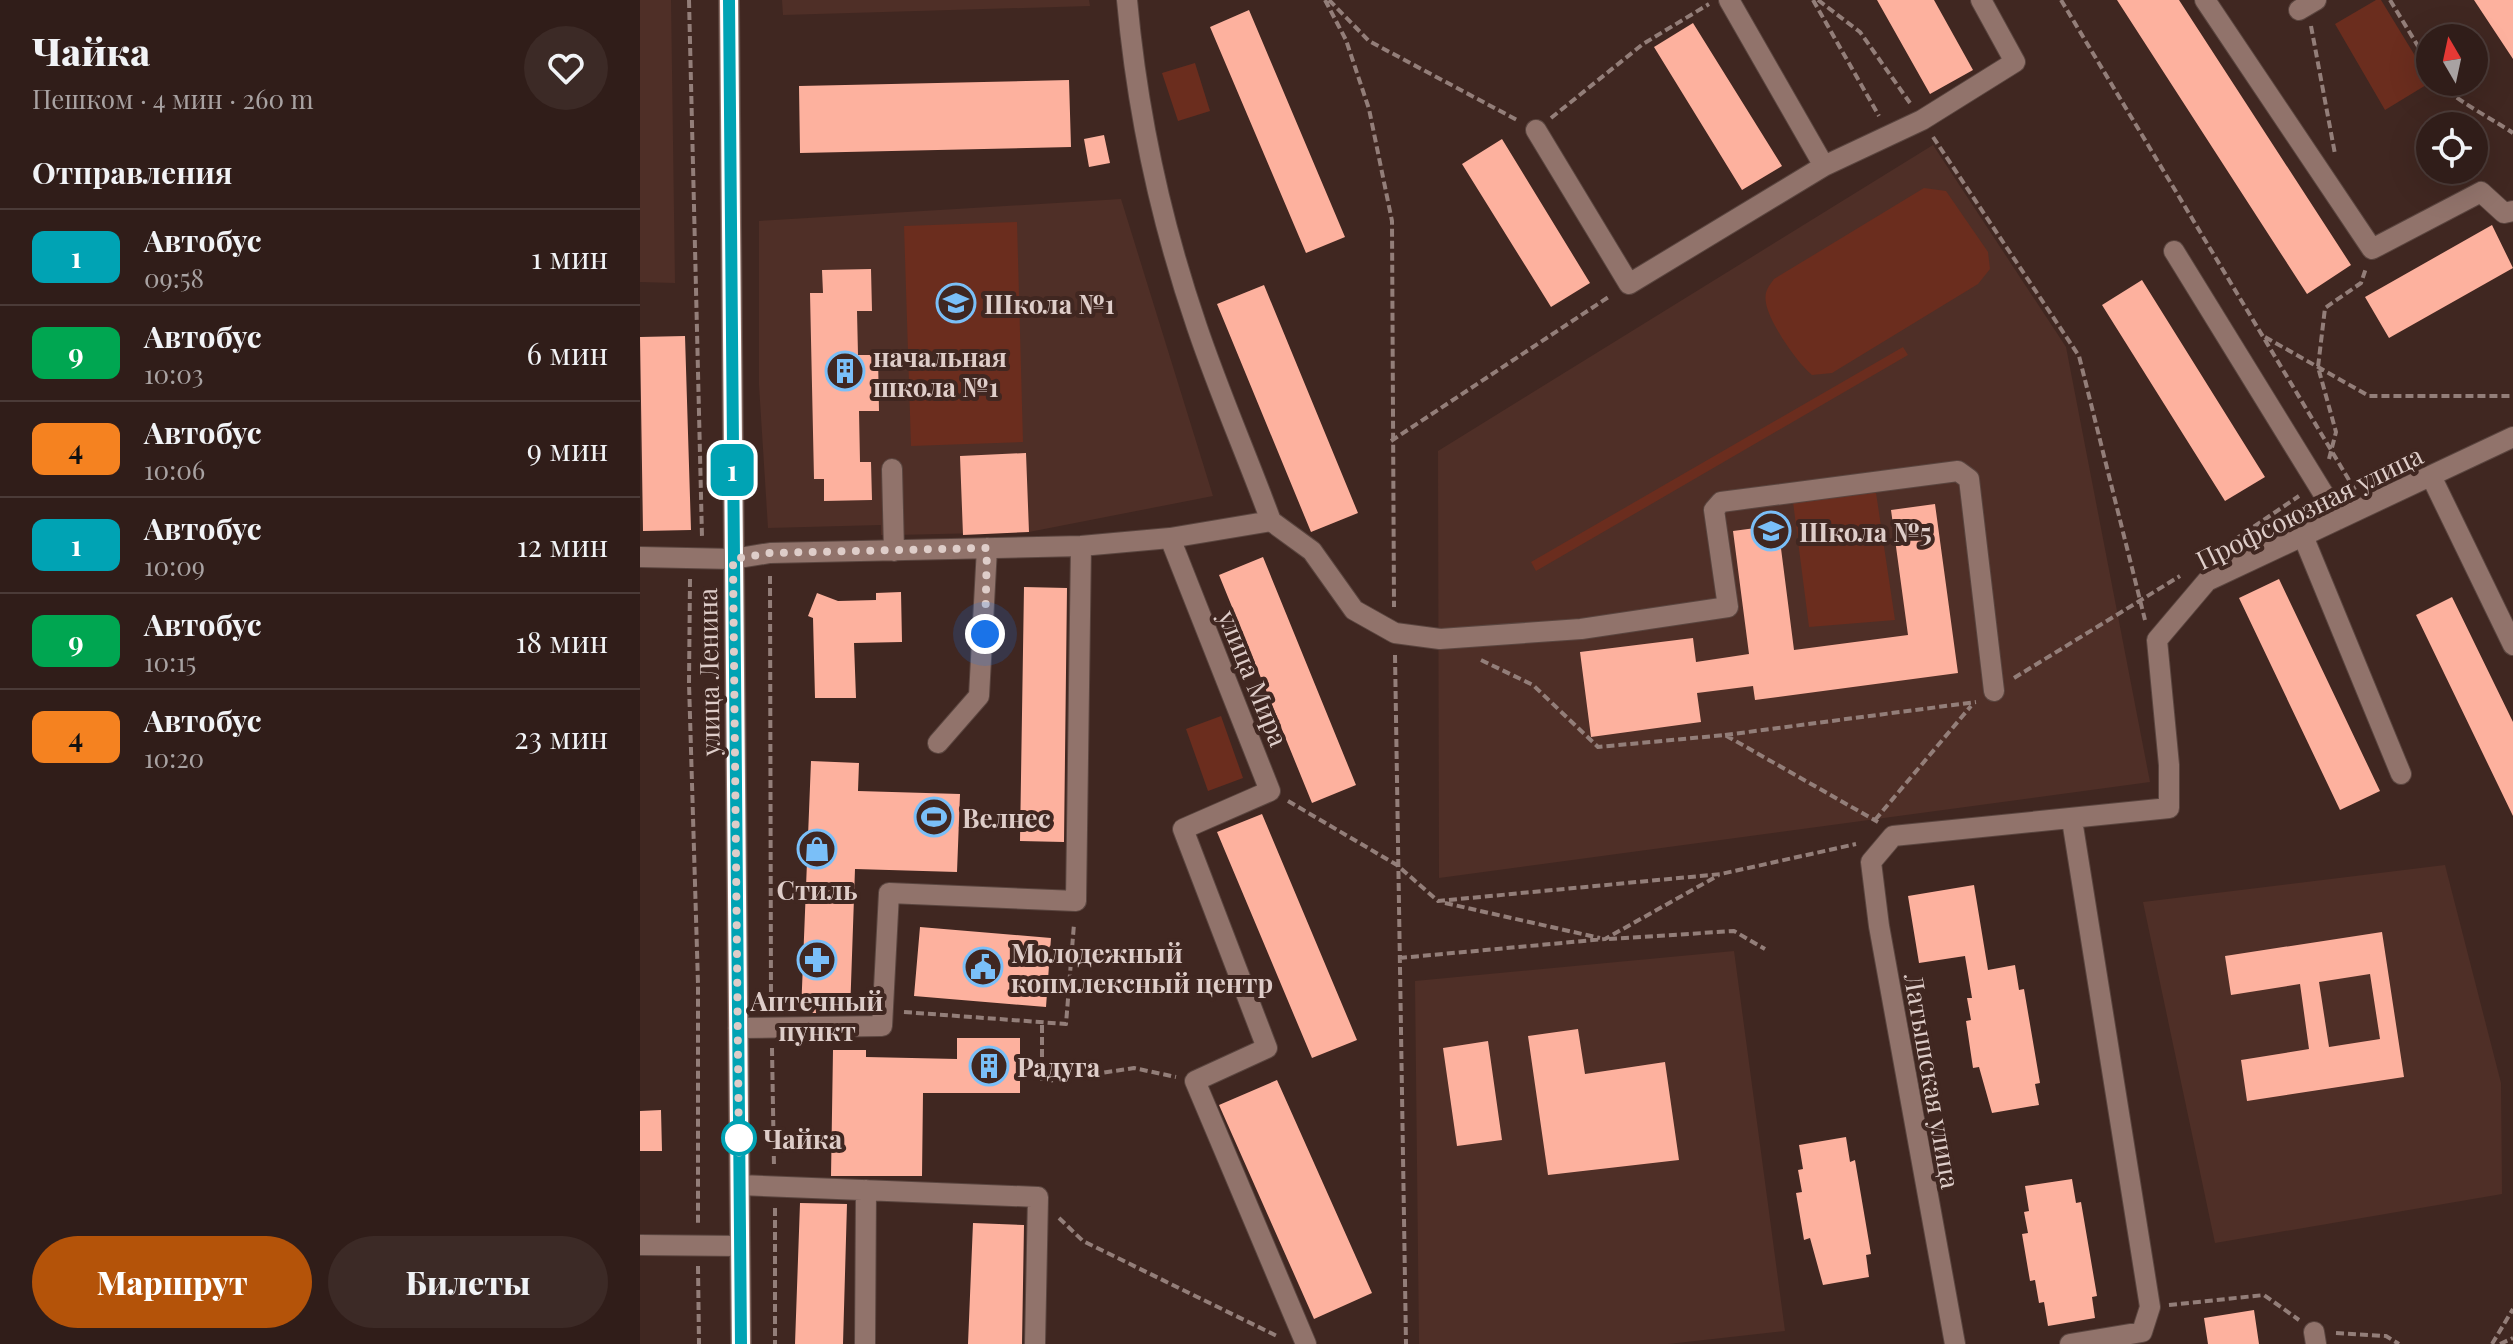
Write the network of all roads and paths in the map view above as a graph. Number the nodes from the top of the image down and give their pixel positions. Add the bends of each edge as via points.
1 (689, 0) edge
2 (729, 0) edge
3 (1127, 0) edge
4 (1327, 0) edge
5 (1715, 0) edge
6 (1729, 0) edge
7 (1816, 0) edge
8 (1981, 0) edge
9 (2061, 0) edge
10 (2205, 0) edge
11 (2390, 0) edge
12 (2308, 5) edge
13 (2416, 43) edge
14 (2455, 96) edge
15 (1922, 120) junction
16 (1536, 130) junction
17 (2513, 133) edge
18 (1890, 135) junction
19 (2337, 163) dead end
20 (1824, 166) junction
21 (2513, 211) edge
22 (2372, 249) junction
23 (2174, 251) dead end
24 (1629, 284) junction
25 (2263, 336) junction
26 (2318, 367) junction
27 (2513, 396) edge
28 (2513, 437) edge
29 (1391, 441) junction
30 (2332, 451) junction
31 (892, 469) dead end
32 (2431, 476) junction
33 (2317, 484) junction
34 (2365, 506) junction
35 (2339, 519) junction
36 (1271, 521) junction
37 (2303, 536) junction
38 (1170, 538) junction
39 (1081, 546) junction
40 (987, 548) junction
41 (894, 551) junction
42 (770, 553) junction
43 (2213, 554) dead end
44 (640, 557) edge
45 (690, 558) junction
46 (733, 559) junction
47 (2188, 571) dead end
48 (2141, 603) junction
49 (2148, 632) dead end
50 (1395, 633) junction
51 (2513, 645) edge
52 (1480, 659) dead end
53 (1994, 691) junction
54 (1973, 704) junction
55 (1725, 735) junction
56 (938, 743) dead end
57 (2401, 774) dead end
58 (1270, 791) junction
59 (1875, 820) junction
60 (2072, 820) junction
61 (1893, 836) junction
62 (1397, 865) junction
63 (1721, 874) junction
64 (1076, 901) junction
65 (1438, 901) junction
66 (1605, 939) junction
67 (1765, 949) dead end
68 (1399, 958) junction
69 (882, 1010) junction
70 (1042, 1025) junction
71 (771, 1027) junction
72 (738, 1028) junction
73 (1195, 1081) junction
74 (740, 1185) junction
75 (775, 1187) junction
76 (866, 1190) junction
77 (1038, 1197) junction
78 (640, 1245) edge
79 (698, 1245) junction
80 (740, 1246) junction
81 (2150, 1307) junction
82 (2513, 1309) edge
83 (1280, 1337) dead end
84 (2315, 1338) edge
85 (2513, 1338) edge
86 (699, 1344) edge
87 (741, 1344) edge
88 (775, 1344) edge
89 (865, 1344) edge
90 (1035, 1344) edge
91 (1306, 1344) edge
92 (1406, 1344) edge
93 (1955, 1344) edge
94 (2070, 1344) edge
95 (2399, 1344) edge
96 (2492, 1344) edge
97 (2500, 1344) edge

1 - 45 path via 703,535
2 - 46 street, улица Ленина
3 - 36 street via 1134,76 1167,223 1196,326
4 - 16 path via 1369,41
4 - 29 path via 1369,109 1392,221
5 - 16 path via 1643,44
6 - 20 street
7 - 15 path via 1860,32
7 - 18 path
8 - 15 street via 2015,62
9 - 25 path
10 - 22 street
11 - 13 path
12 - 19 path
14 - 17 path
15 - 18 street
15 - 48 path via 2079,356
16 - 24 street
18 - 20 street
20 - 24 street
21 - 22 street via 2504,213 2481,192
22 - 26 path via 2361,283 2325,308
23 - 33 street
24 - 29 path
25 - 26 path
25 - 30 path
26 - 27 path via 2369,396
26 - 30 path via 2336,432
28 - 32 street, Профсоюзная улица
29 - 50 path
30 - 33 path
30 - 34 path
31 - 41 street
32 - 34 street, Профсоюзная улица
32 - 51 street
33 - 35 street
33 - 43 path
34 - 35 street, Профсоюзная улица
35 - 37 street, Профсоюзная улица
36 - 38 street
36 - 50 street via 1312,551 1354,610
37 - 57 street
37 - 60 street, Профсоюзная улица via 2207,581 2157,640 2169,808
38 - 39 street
38 - 58 street, улица Мира
39 - 40 street
39 - 64 street
40 - 41 street
40 - 56 street via 979,696
41 - 42 street
42 - 46 street
42 - 71 path
44 - 45 street
45 - 46 street
45 - 79 path
46 - 72 street, улица Ленина
47 - 48 path
48 - 49 path
48 - 53 path
50 - 53 street via 1440,639 1581,629 1728,607 1714,510 1721,502 1958,471 1969,479
50 - 62 path
52 - 55 path via 1533,685 1598,747
53 - 54 path
54 - 55 path
54 - 59 path
55 - 59 path
58 - 62 path
58 - 73 street via 1183,829 1267,1048
59 - 61 path
60 - 61 street, Профсоюзная улица
60 - 81 street
61 - 63 path
61 - 93 street, Латышская улица via 1871,862
62 - 65 path
62 - 68 path
63 - 65 path
63 - 66 path
64 - 69 street via 889,893
64 - 70 path via 1066,1024
65 - 66 path
66 - 67 path via 1734,931
66 - 68 path
68 - 92 path
69 - 70 path
69 - 71 street via 882,1026
70 - 73 path via 1042,1082 1134,1068
71 - 72 street
71 - 75 path
72 - 74 street, улица Ленина
73 - 91 street
74 - 75 street
74 - 80 street, улица Ленина
75 - 76 street
75 - 88 path
76 - 77 street
76 - 89 street
77 - 83 path via 1083,1241
77 - 90 street
78 - 79 street
79 - 80 street
79 - 86 path
80 - 87 street, улица Ленина
81 - 84 path via 2264,1295
81 - 94 street via 2142,1332
82 - 96 path
84 - 95 path via 2386,1336
85 - 97 path

